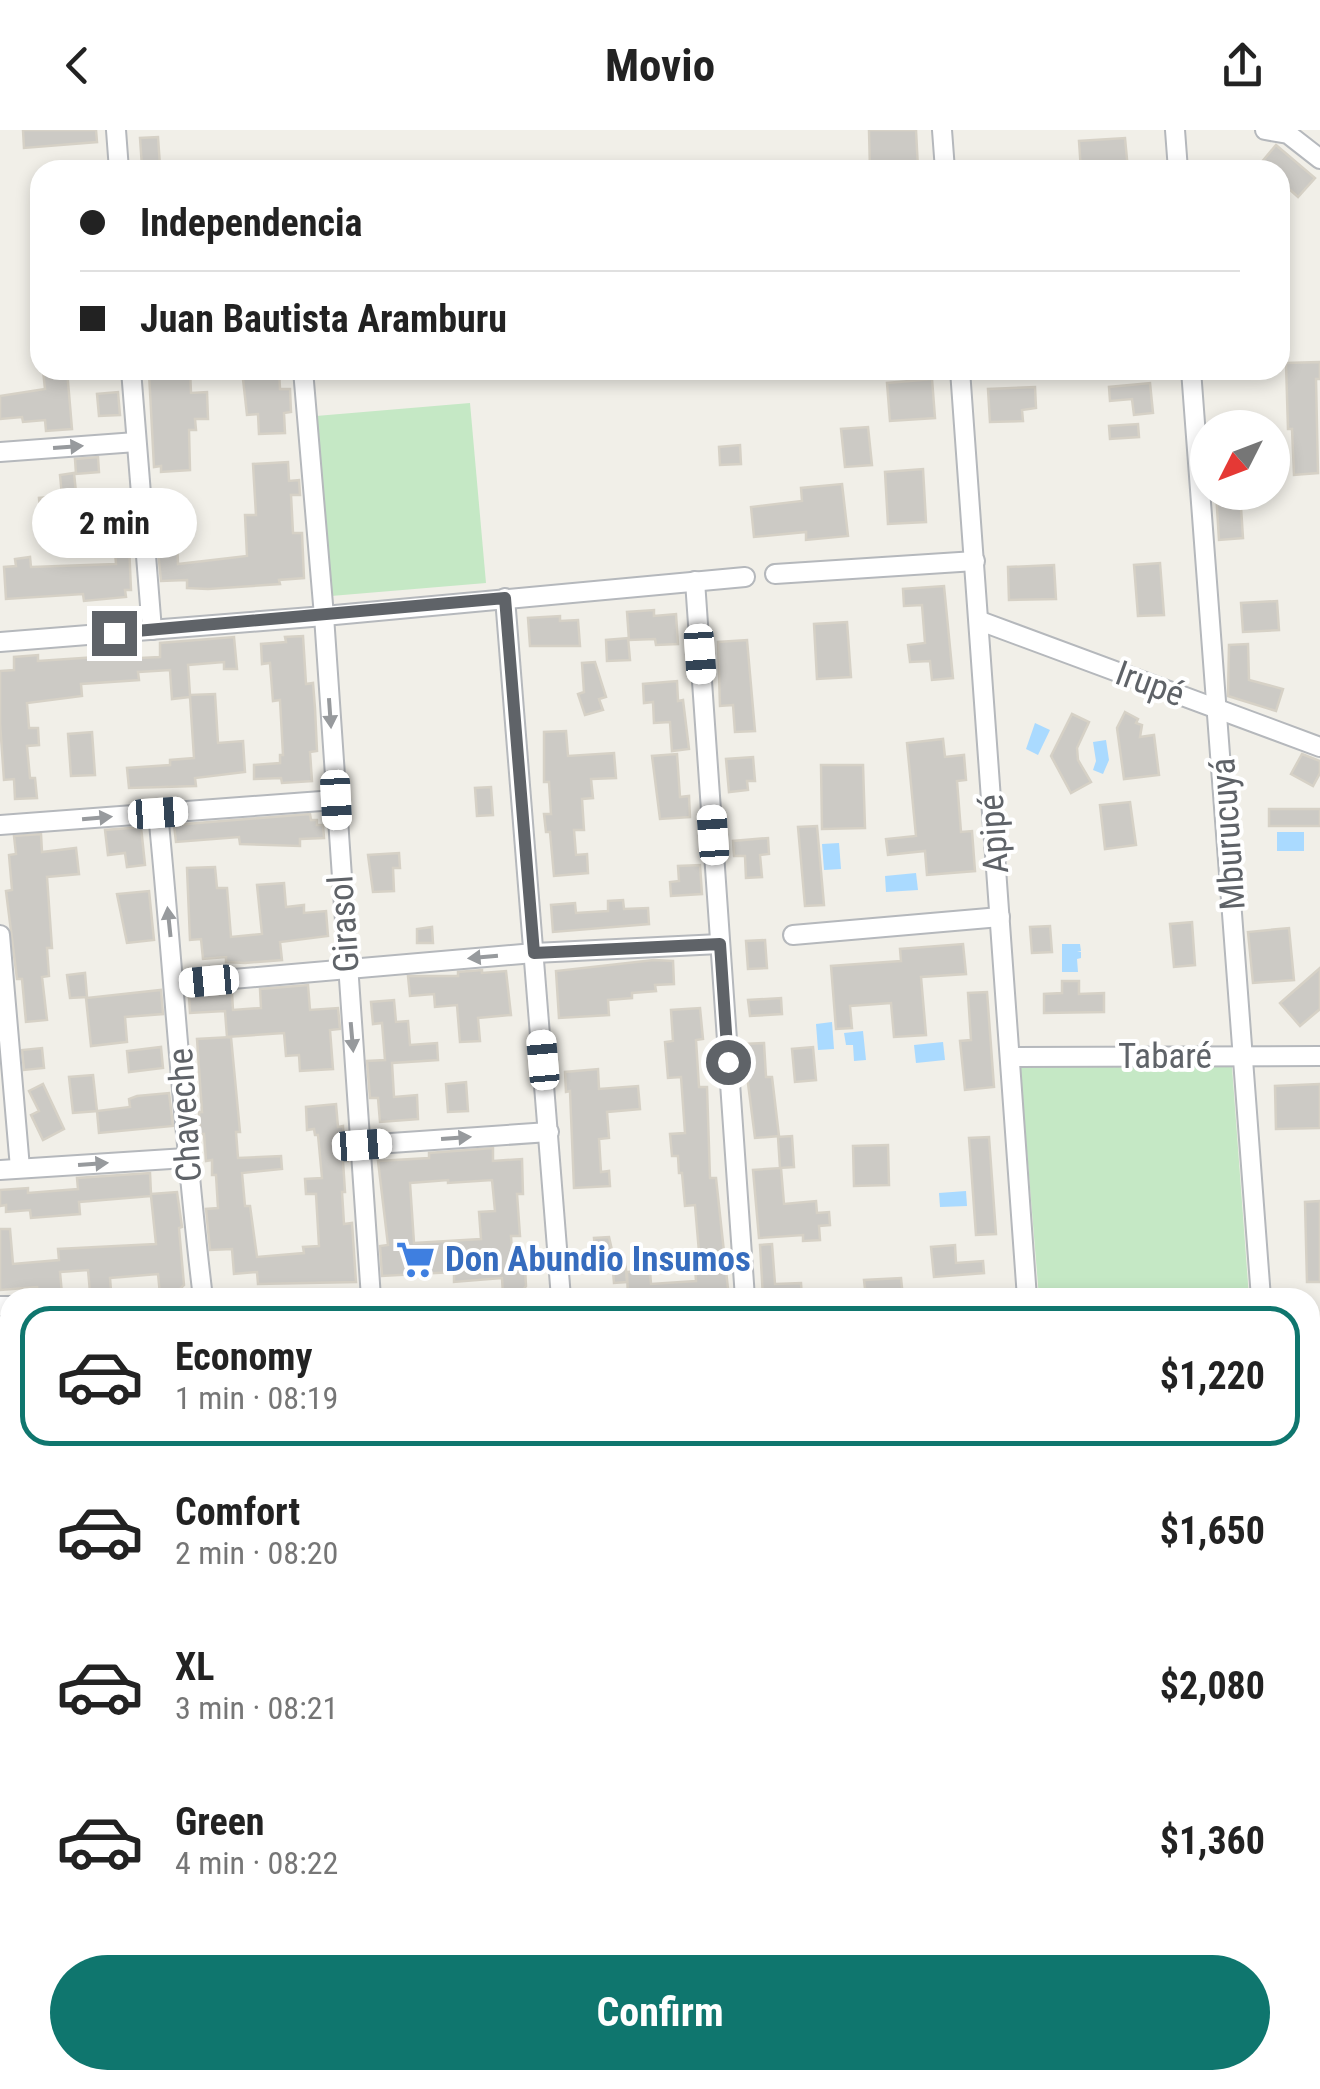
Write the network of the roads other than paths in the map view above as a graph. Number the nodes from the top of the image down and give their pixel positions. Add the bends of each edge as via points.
1 (116, 130) edge
2 (942, 130) edge
3 (1175, 130) edge
4 (1265, 130) edge
5 (1320, 159) edge
6 (118, 160) edge
7 (944, 160) edge
8 (1177, 160) edge
9 (132, 380) edge
10 (305, 380) edge
11 (963, 380) edge
12 (1192, 380) edge
13 (136, 442) junction
14 (0, 452) edge
15 (975, 561) junction
16 (775, 574) dead end
17 (745, 576) dead end
18 (696, 581) junction
19 (505, 598) junction
20 (324, 616) junction
21 (980, 621) junction
22 (152, 630) junction
23 (0, 642) edge
24 (1219, 709) junction
25 (1320, 748) edge
26 (336, 800) junction
27 (158, 813) junction
28 (0, 825) edge
29 (1000, 917) junction
30 (0, 935) edge
31 (792, 936) dead end
32 (720, 944) junction
33 (534, 953) junction
34 (346, 970) junction
35 (175, 984) junction
36 (3, 999) edge
37 (1244, 1056) junction
38 (1320, 1056) edge
39 (1011, 1057) junction
40 (550, 1132) junction
41 (362, 1145) junction
42 (186, 1158) junction
43 (20, 1168) junction
44 (0, 1170) edge
45 (202, 1288) edge
46 (370, 1288) edge
47 (560, 1288) edge
48 (743, 1288) edge
49 (1026, 1288) edge
50 (1260, 1288) edge

1 - 6 street
2 - 7 street
3 - 8 street
4 - 5 street via 1288,134
9 - 13 street
10 - 20 street, Girasol
11 - 15 street, Apipé
12 - 24 street, Mburucuyá
14 -> 13 street
13 - 22 street
15 - 16 street
15 - 21 street, Apipé
17 - 18 street
18 - 19 street
18 - 32 street
19 - 20 street
19 - 33 street
20 - 22 street
20 -> 26 street, Girasol
21 - 24 street, Irupé
21 - 29 street, Apipé
22 - 23 street
24 - 25 street, Irupé
24 - 37 street, Mburucuyá
26 - 27 street
26 - 34 street, Girasol
28 -> 27 street
35 -> 27 street, Chaveche
29 - 31 street
29 - 39 street, Apipé
30 - 36 street
32 - 33 street
32 - 48 street
33 -> 34 street
33 - 40 street
34 - 35 street
34 -> 41 street, Girasol
35 - 42 street, Chaveche
36 - 43 street
37 - 38 street, Tabaré
37 - 39 street, Tabaré
37 - 50 street, Mburucuyá
39 - 49 street, Apipé
41 -> 40 street
40 - 47 street
41 - 46 street, Girasol
43 -> 42 street
42 - 45 street, Chaveche
43 - 44 street

